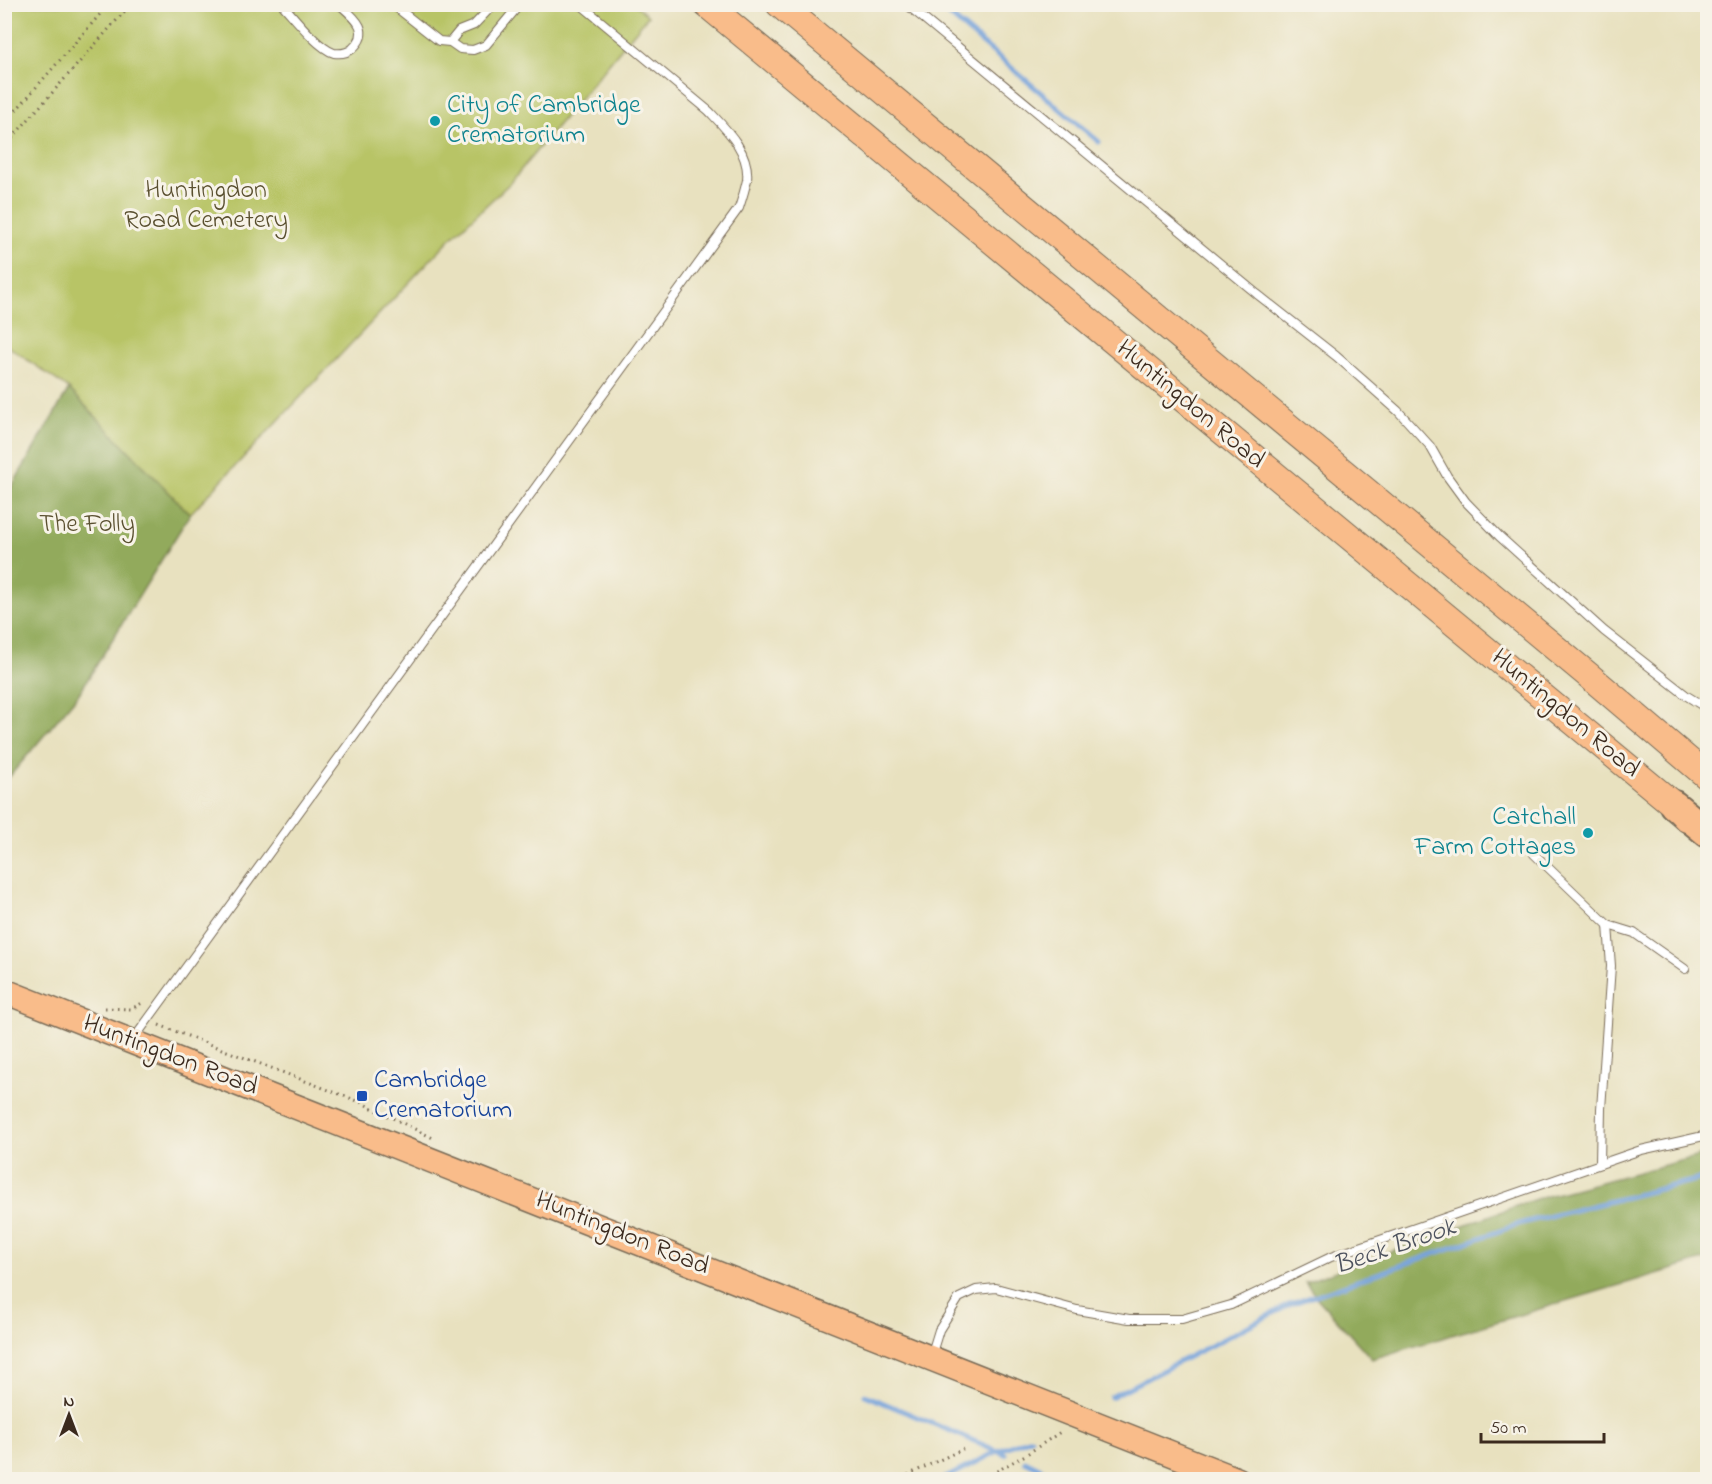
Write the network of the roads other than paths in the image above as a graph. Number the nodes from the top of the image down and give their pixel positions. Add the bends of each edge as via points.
1 (282, 4) edge
2 (339, 4) edge
3 (392, 4) edge
4 (494, 4) edge
5 (520, 4) edge
6 (580, 4) edge
7 (706, 4) edge
8 (779, 4) edge
9 (906, 4) edge
10 (450, 42) junction
11 (1707, 709) edge
12 (1707, 777) edge
13 (1674, 805) junction
14 (1707, 833) edge
15 (1707, 842) edge
16 (1534, 854) dead end
17 (1608, 925) junction
18 (1685, 969) dead end
19 (4, 991) edge
20 (132, 1041) junction
21 (1707, 1135) edge
22 (1600, 1164) junction
23 (931, 1357) junction
24 (1238, 1479) edge

1 - 2 lane via 325,48 336,53 347,52 359,42 362,33 358,21
3 - 10 lane via 439,41
4 - 10 lane
5 - 10 lane via 486,45 460,49
6 - 20 lane via 726,128 744,153 747,179 739,208
7 - 13 highway, Huntingdon Road
8 - 12 highway, Huntingdon Road
9 - 11 lane via 1336,356 1398,411 1430,446 1466,502 1499,536 1604,631
13 - 14 highway
13 - 15 highway, Huntingdon Road
16 - 17 lane
17 - 18 lane via 1634,933
17 - 22 lane via 1611,966 1600,1109
19 - 20 main road, Huntingdon Road
20 - 23 main road, Huntingdon Road
21 - 22 lane
22 - 23 lane via 1331,1257 1231,1305 1182,1319 1129,1318 1077,1310 996,1288 976,1290 959,1298 939,1330
23 - 24 main road, Huntingdon Road

